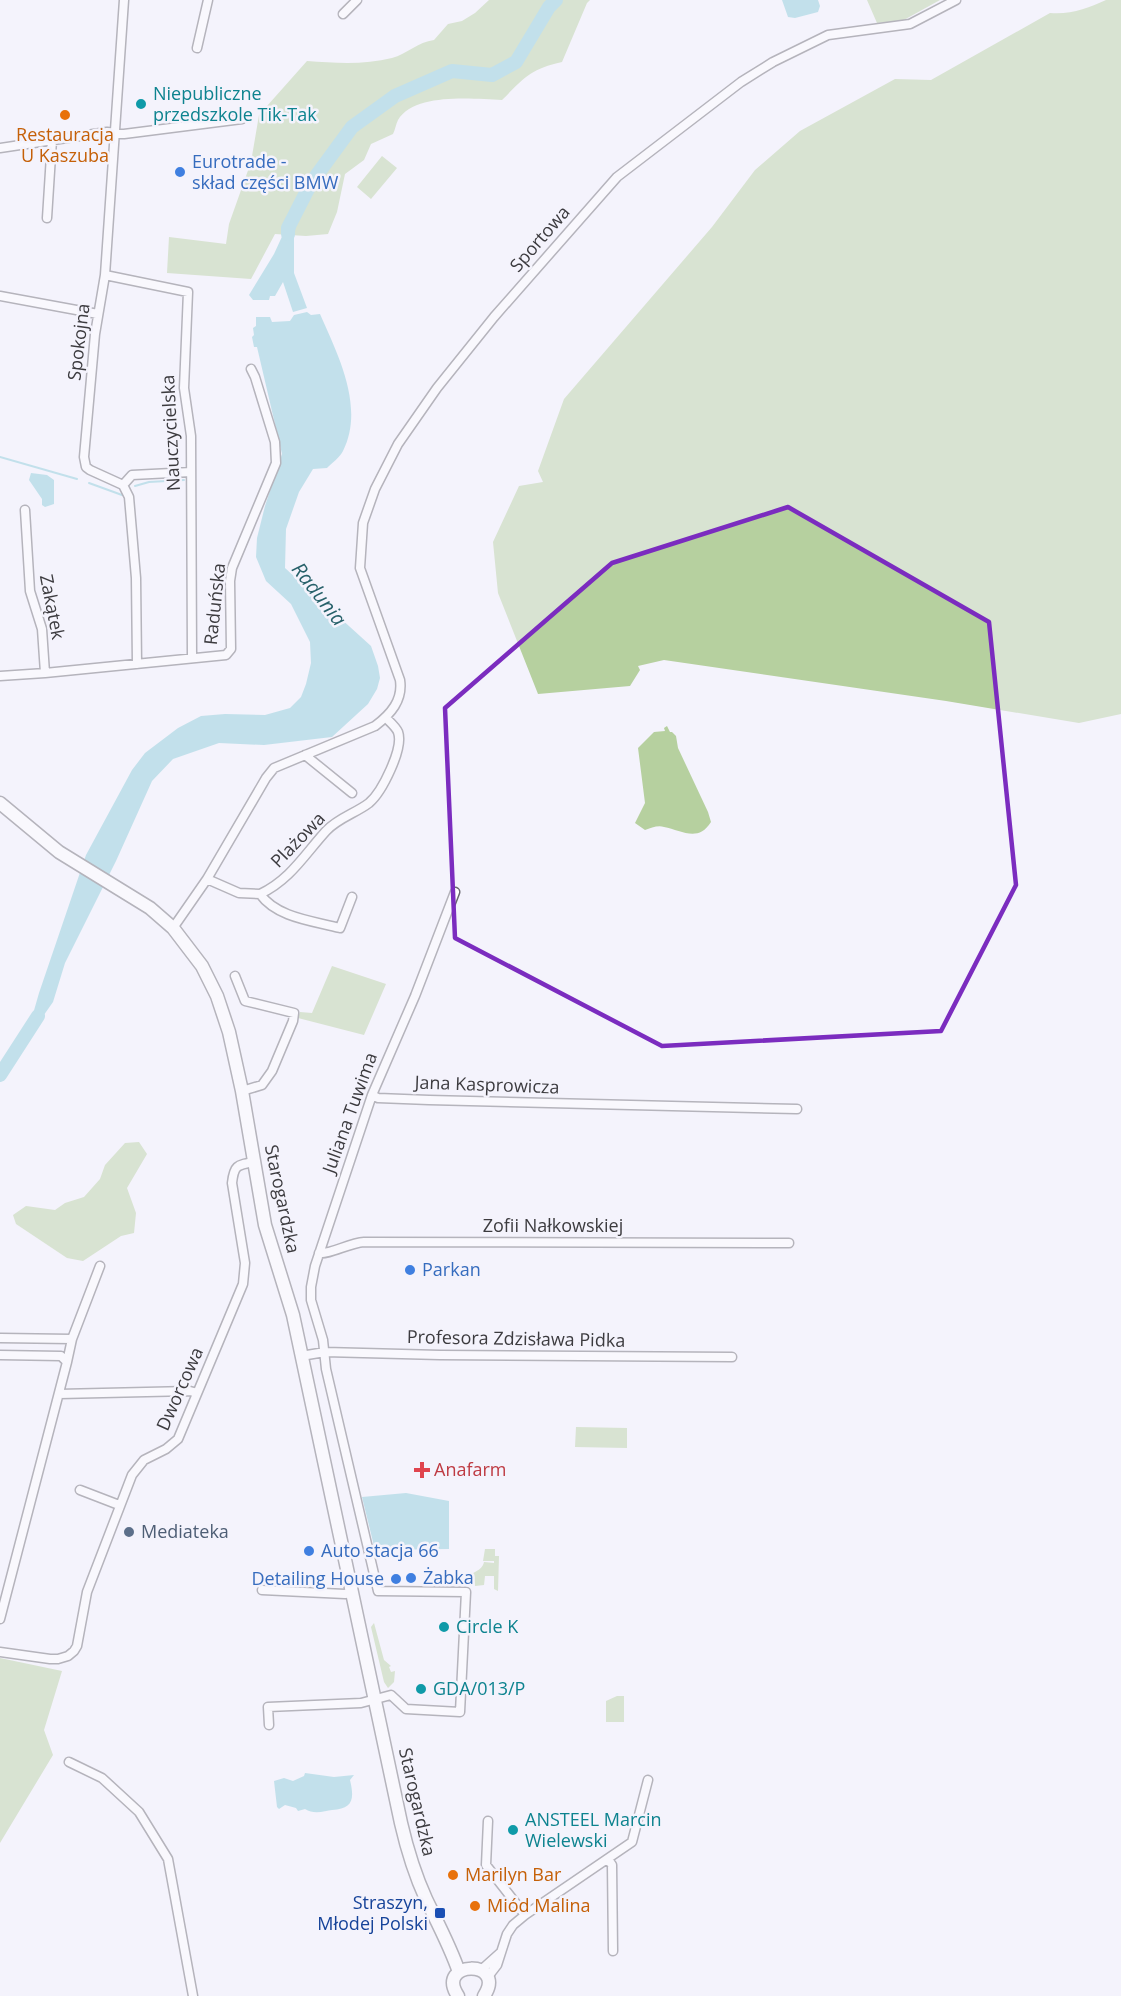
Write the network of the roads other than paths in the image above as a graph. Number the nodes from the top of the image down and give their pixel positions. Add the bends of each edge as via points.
1 (124, 0) edge
2 (208, 0) edge
3 (357, 0) edge
4 (956, 0) edge
5 (343, 14) dead end
6 (197, 48) dead end
7 (242, 119) dead end
8 (115, 132) junction
9 (52, 140) junction
10 (0, 148) edge
11 (47, 218) dead end
12 (105, 275) junction
13 (0, 296) edge
14 (98, 314) junction
15 (253, 373) dead end
16 (191, 472) junction
17 (123, 485) junction
18 (25, 510) dead end
19 (192, 658) junction
20 (137, 664) junction
21 (45, 673) junction
22 (0, 676) edge
23 (386, 718) junction
24 (305, 756) junction
25 (352, 793) dead end
26 (0, 803) edge
27 (207, 879) junction
28 (455, 892) dead end
29 (260, 894) junction
30 (352, 897) dead end
31 (173, 928) junction
32 (235, 976) dead end
33 (242, 1091) junction
34 (372, 1095) junction
35 (797, 1109) dead end
36 (254, 1162) junction
37 (789, 1243) dead end
38 (319, 1253) junction
39 (100, 1266) dead end
40 (0, 1338) edge
41 (72, 1339) junction
42 (325, 1352) junction
43 (0, 1355) edge
44 (301, 1356) junction
45 (732, 1357) dead end
46 (67, 1362) junction
47 (197, 1393) junction
48 (59, 1394) junction
49 (80, 1490) dead end
50 (119, 1505) junction
51 (262, 1590) dead end
52 (353, 1592) junction
53 (0, 1619) edge
54 (0, 1652) edge
55 (375, 1698) junction
56 (269, 1725) dead end
57 (69, 1762) dead end
58 (648, 1780) dead end
59 (488, 1821) dead end
60 (608, 1859) junction
61 (525, 1915) junction
62 (613, 1951) dead end
63 (480, 1982) edge
64 (453, 1993) edge
65 (194, 1996) edge

1 - 8 street, Spokojna
2 - 6 street
3 - 5 street
4 - 23 street, Sportowa via 910,24 828,34 741,82 617,177 437,388 398,444 363,523 360,568 397,670 400,693
7 - 8 street
8 - 9 street
8 - 12 street, Spokojna
9 - 10 street
9 - 11 street
12 - 14 street, Spokojna
12 - 16 street, Nauczycielska via 188,292 184,388
13 - 14 street
14 - 17 street, Spokojna via 85,462 90,470
15 - 19 street, Raduńska via 275,442 276,463 232,568 231,649 226,655
16 - 17 street via 132,475
16 - 19 street, Nauczycielska
17 - 20 street via 129,497 133,537
18 - 21 street, Zakątek via 30,591 42,629
19 - 20 street, Raduńska
20 - 21 street, Raduńska
21 - 22 street, Raduńska
23 - 24 street
23 - 29 street, Plażowa via 398,730 399,740 376,795 328,829 288,876
24 - 25 street
24 - 27 street via 274,768 266,778
26 - 31 main road, Starogardzka via 50,845 150,908
27 - 29 street via 239,893
27 - 31 street
28 - 34 street, Juliana Tuwima
29 - 30 street via 270,905 291,916 340,928
31 - 33 main road, Starogardzka via 198,960 217,996
32 - 33 street via 245,1001 294,1013 272,1071 262,1085
33 - 36 main road, Starogardzka
34 - 35 street, Jana Kasprowicza
34 - 38 street, Juliana Tuwima
36 - 44 main road, Starogardzka via 265,1224 293,1315
36 - 47 street, Dworcowa via 239,1165 232,1183 245,1263 243,1284
37 - 38 street, Zofii Nałkowskiej via 364,1242
38 - 42 street, Juliana Tuwima via 310,1293
39 - 41 street
40 - 41 street
41 - 46 street
42 - 44 street, Profesora Zdzisława Pidka
42 - 45 street, Profesora Zdzisława Pidka
42 - 55 street, Juliana Tuwima via 378,1591 466,1592 460,1712 406,1708 391,1695
43 - 46 street via 61,1356
44 - 52 main road, Starogardzka
46 - 48 street
47 - 48 street
47 - 50 street, Dworcowa via 178,1439 140,1464
48 - 53 street
49 - 50 street
50 - 54 street, Dworcowa via 87,1592 80,1640 74,1652 58,1659
51 - 52 street
52 - 55 main road, Starogardzka
55 - 56 street via 361,1703 268,1707
55 - 63 main road, Starogardzka via 407,1848 426,1899 450,1944
57 - 65 street via 102,1779 139,1812 168,1859
58 - 60 street via 632,1842
59 - 61 street via 486,1865
60 - 61 street
60 - 62 street via 612,1865
61 - 63 street via 513,1924 497,1965
63 - 64 main road via 454,1980

